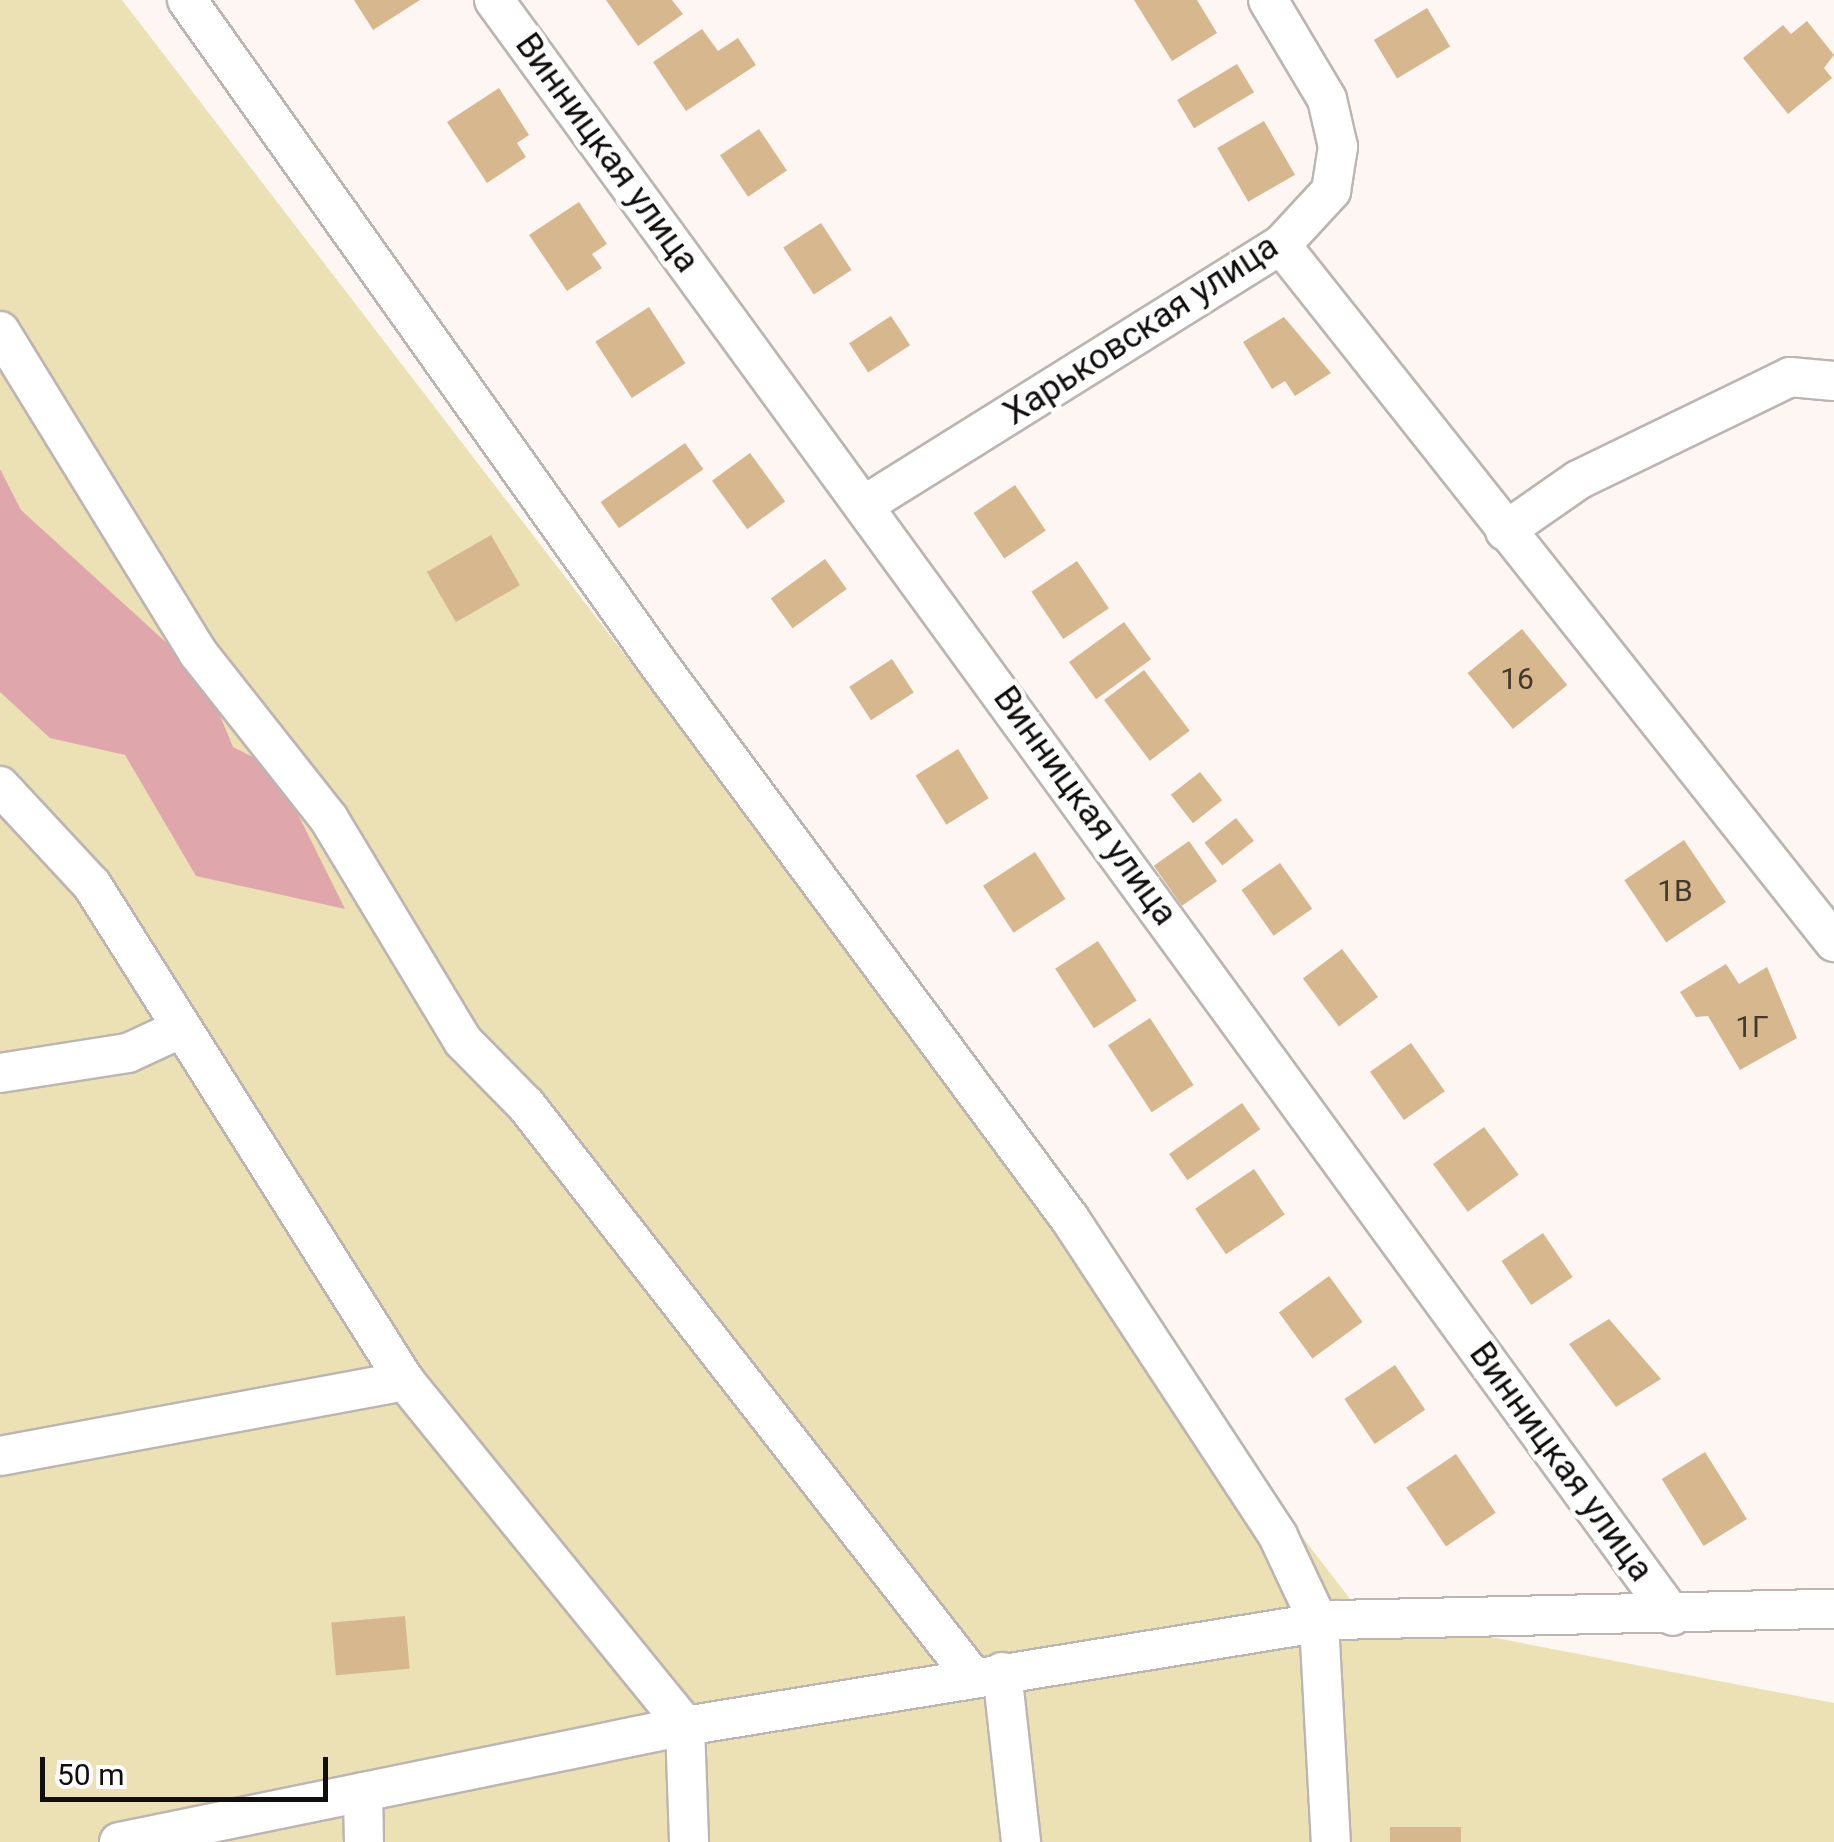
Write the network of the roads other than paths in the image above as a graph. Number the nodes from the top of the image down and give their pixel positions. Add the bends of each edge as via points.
1 (187, 0) edge
2 (494, 0) edge
3 (1268, 0) edge
4 (1281, 246) junction
5 (0, 331) edge
6 (1834, 381) edge
7 (866, 504) junction
8 (1505, 531) junction
9 (0, 786) edge
10 (1834, 942) edge
11 (180, 1029) junction
12 (0, 1073) edge
13 (406, 1381) junction
14 (0, 1456) edge
15 (1834, 1609) edge
16 (1673, 1616) junction
17 (1319, 1622) junction
18 (987, 1674) junction
19 (684, 1726) junction
20 (363, 1792) junction
21 (161, 1837) edge
22 (119, 1842) edge
23 (364, 1842) edge
24 (689, 1842) edge
25 (1021, 1842) edge
26 (1331, 1842) edge

1 - 17 street via 660,666 1070,1219 1278,1536
2 - 7 street, Винницкая улица
3 - 4 street, Харьковская улица via 1326,99 1338,146 1331,190
4 - 7 street, Харьковская улица
4 - 8 street
5 - 18 street via 198,653 330,820 462,1041 526,1105
6 - 8 street via 1790,377 1578,480
7 - 16 street, Винницкая улица
8 - 10 street
9 - 11 street via 92,884
11 - 12 street via 128,1053
11 - 13 street
13 - 14 street
13 - 19 street
15 - 16 street
16 - 17 street
17 - 18 street
17 - 26 street
18 - 19 street
18 - 25 street
19 - 20 street
19 - 24 street
20 - 21 street
20 - 23 street
21 - 22 street

